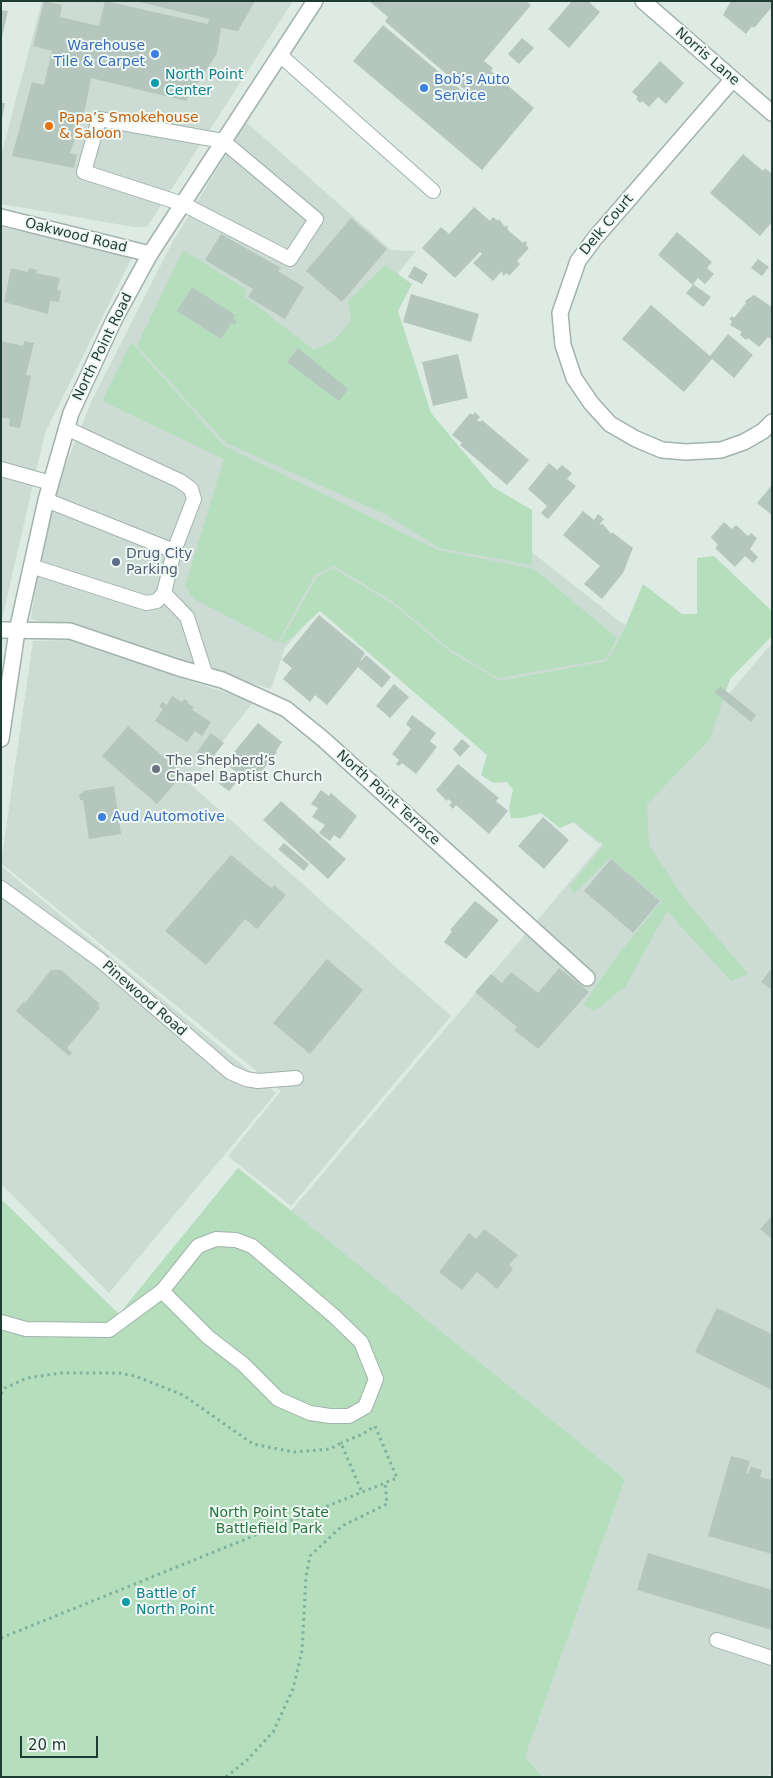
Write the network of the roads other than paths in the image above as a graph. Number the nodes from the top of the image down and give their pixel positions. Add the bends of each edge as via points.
1 (315, 1) edge
2 (643, 1) edge
3 (280, 55) junction
4 (733, 79) junction
5 (772, 113) edge
6 (223, 142) junction
7 (433, 191) dead end
8 (183, 204) junction
9 (1, 217) edge
10 (150, 254) junction
11 (772, 422) edge
12 (66, 428) junction
13 (1, 470) edge
14 (51, 483) junction
15 (46, 500) junction
16 (174, 551) junction
17 (31, 566) junction
18 (164, 593) junction
19 (1, 630) edge
20 (17, 631) junction
21 (206, 676) junction
22 (1, 739) edge
23 (1, 888) edge
24 (587, 978) dead end
25 (296, 1078) dead end
26 (162, 1291) junction
27 (1, 1322) edge
28 (717, 1640) dead end
29 (772, 1658) edge

1 - 3 street, North Point Road
2 - 4 street, Norris Lane
3 - 6 street, North Point Road
3 - 7 lane
4 - 5 street, Norris Lane
4 - 11 street, Delk Court via 578,261 560,313 564,345 574,378 610,424 636,439 662,450 721,450 744,442
6 - 8 street, North Point Road
6 - 8 lane via 100,119 84,172
6 - 8 lane via 316,219 290,259
8 - 10 street, North Point Road
9 - 10 street, Oakwood Road
10 - 12 street, North Point Road via 95,360
12 - 14 street, North Point Road
12 - 16 lane via 191,489 194,499
13 - 14 lane
14 - 15 street, North Point Road
15 - 16 lane
15 - 17 street, North Point Road
16 - 18 lane
17 - 18 lane via 146,603 157,601
17 - 20 street, North Point Road
18 - 21 lane via 187,617
19 - 20 street, North Point Terrace
20 - 21 street, North Point Terrace via 70,631
20 - 22 street, North Point Road
21 - 24 street, North Point Terrace via 254,693 286,709
23 - 25 lane, Pinewood Road via 100,960 230,1072 246,1080
26 - 26 lane via 278,1399 310,1413 330,1416 348,1416 365,1407 376,1379 361,1342 252,1246 236,1240 216,1239 198,1246
26 - 27 lane via 109,1330 26,1330
28 - 29 lane

